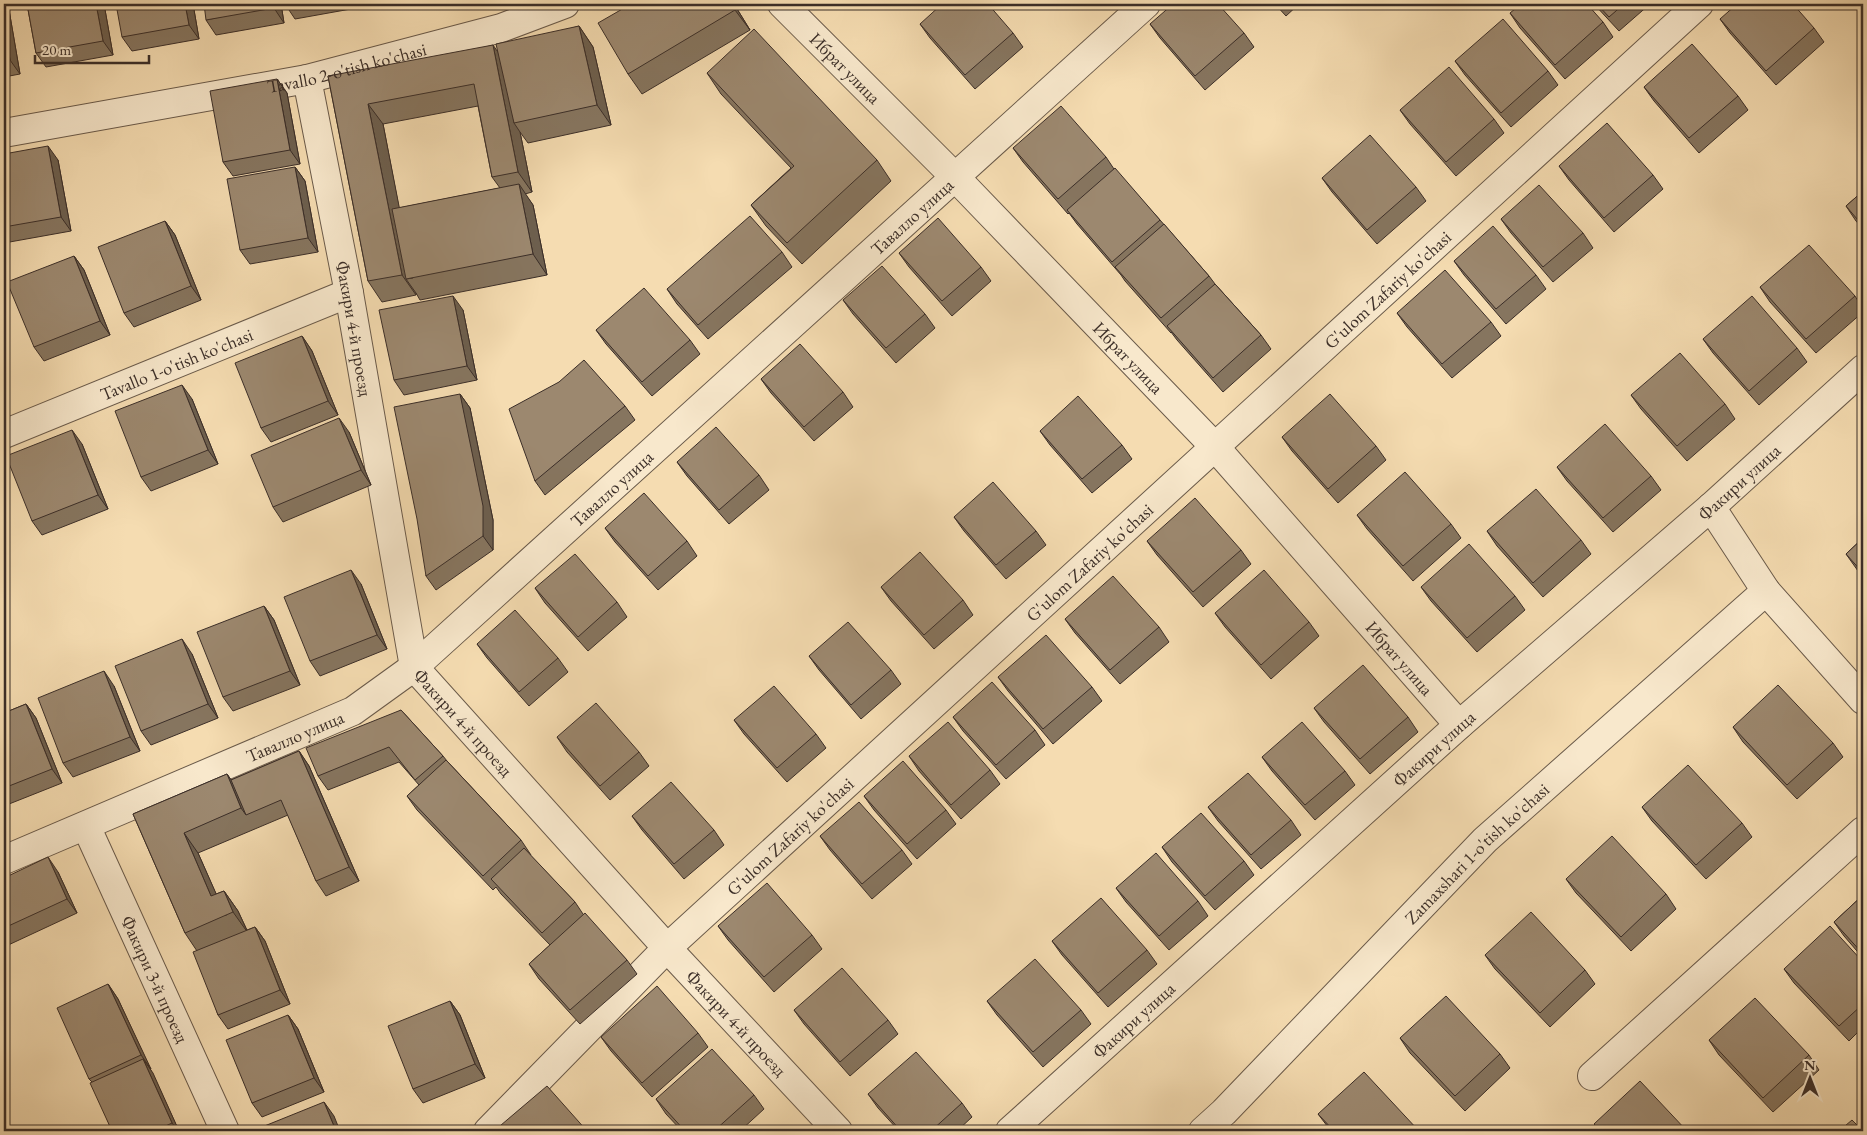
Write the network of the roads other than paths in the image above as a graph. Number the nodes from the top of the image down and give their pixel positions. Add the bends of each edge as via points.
1 (565, 4) edge
2 (782, 4) edge
3 (1146, 4) edge
4 (1699, 4) edge
5 (306, 79) junction
6 (4, 133) edge
7 (956, 178) junction
8 (349, 293) junction
9 (1863, 370) edge
10 (4, 434) edge
11 (1215, 447) junction
12 (1711, 507) junction
13 (1766, 591) junction
14 (414, 668) junction
15 (1863, 700) edge
16 (1458, 725) junction
17 (86, 826) junction
18 (1863, 831) edge
19 (4, 860) edge
20 (667, 948) junction
21 (1592, 1076) dead end
22 (225, 1131) edge
23 (488, 1131) edge
24 (838, 1131) edge
25 (1010, 1131) edge
26 (1202, 1131) edge

1 - 5 street, Tavallo 2-o'tish ko'chasi via 501,28
2 - 7 street, Ибрат улица
3 - 7 street, Тавалло улица
4 - 11 street, G'ulom Zafariy ko'chasi
5 - 6 street, Tavallo 2-o'tish ko'chasi
5 - 8 street, Факири 4-й проезд
7 - 11 street, Ибрат улица
7 - 14 street, Тавалло улица
8 - 10 street, Tavallo 1-o'tish ko'chasi
8 - 14 street, Факири 4-й проезд
9 - 12 street, Факири улица
11 - 16 street, Ибрат улица
11 - 20 street, G'ulom Zafariy ko'chasi
12 - 13 street
12 - 16 street, Факири улица
13 - 15 street
13 - 26 street, Zamaxshari 1-o'tish ko'chasi via 1485,840 1224,1112
14 - 17 street, Тавалло улица via 353,712
14 - 20 street, Факири 4-й проезд
16 - 25 street, Факири улица
17 - 19 street, Тавалло улица
17 - 22 street, Факири 3-й проезд
18 - 21 street
20 - 23 street, G'ulom Zafariy ko'chasi
20 - 24 street, Факири 4-й проезд

